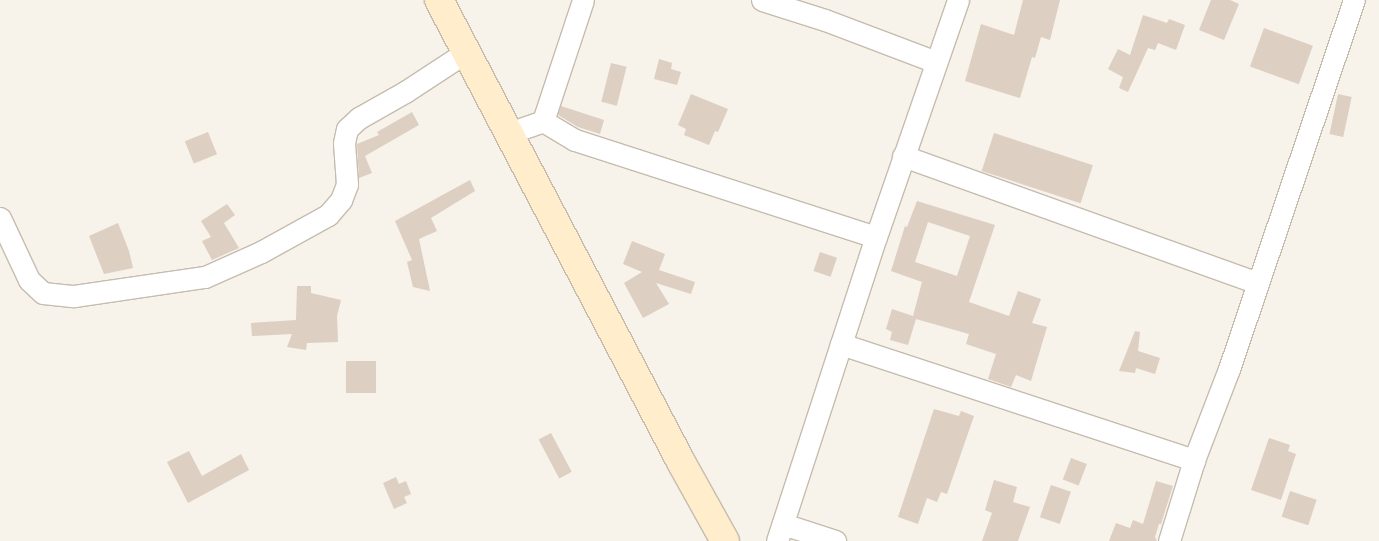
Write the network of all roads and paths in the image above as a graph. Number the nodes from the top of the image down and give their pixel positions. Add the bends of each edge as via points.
1 (439, 0) edge
2 (583, 0) edge
3 (762, 0) edge
4 (958, 0) edge
5 (1354, 0) edge
6 (466, 52) junction
7 (936, 62) junction
8 (543, 121) junction
9 (509, 133) junction
10 (904, 156) junction
11 (0, 218) edge
12 (876, 237) junction
13 (1258, 283) junction
14 (841, 344) junction
15 (1194, 460) junction
16 (780, 533) edge
17 (725, 541) edge
18 (835, 541) edge
19 (1169, 541) edge

1 - 6 street
2 - 8 street
3 - 7 street
4 - 7 street
5 - 13 street
6 - 9 street
6 - 11 street via 359,118 347,129 344,143 347,184 341,200 328,215 261,252 199,279 82,295 43,293 29,280
7 - 10 street
8 - 9 street
8 - 12 street via 575,140
9 - 17 street
10 - 12 street
10 - 13 street
12 - 14 street
13 - 15 street
14 - 15 street
14 - 16 street
15 - 19 street
16 - 18 street

